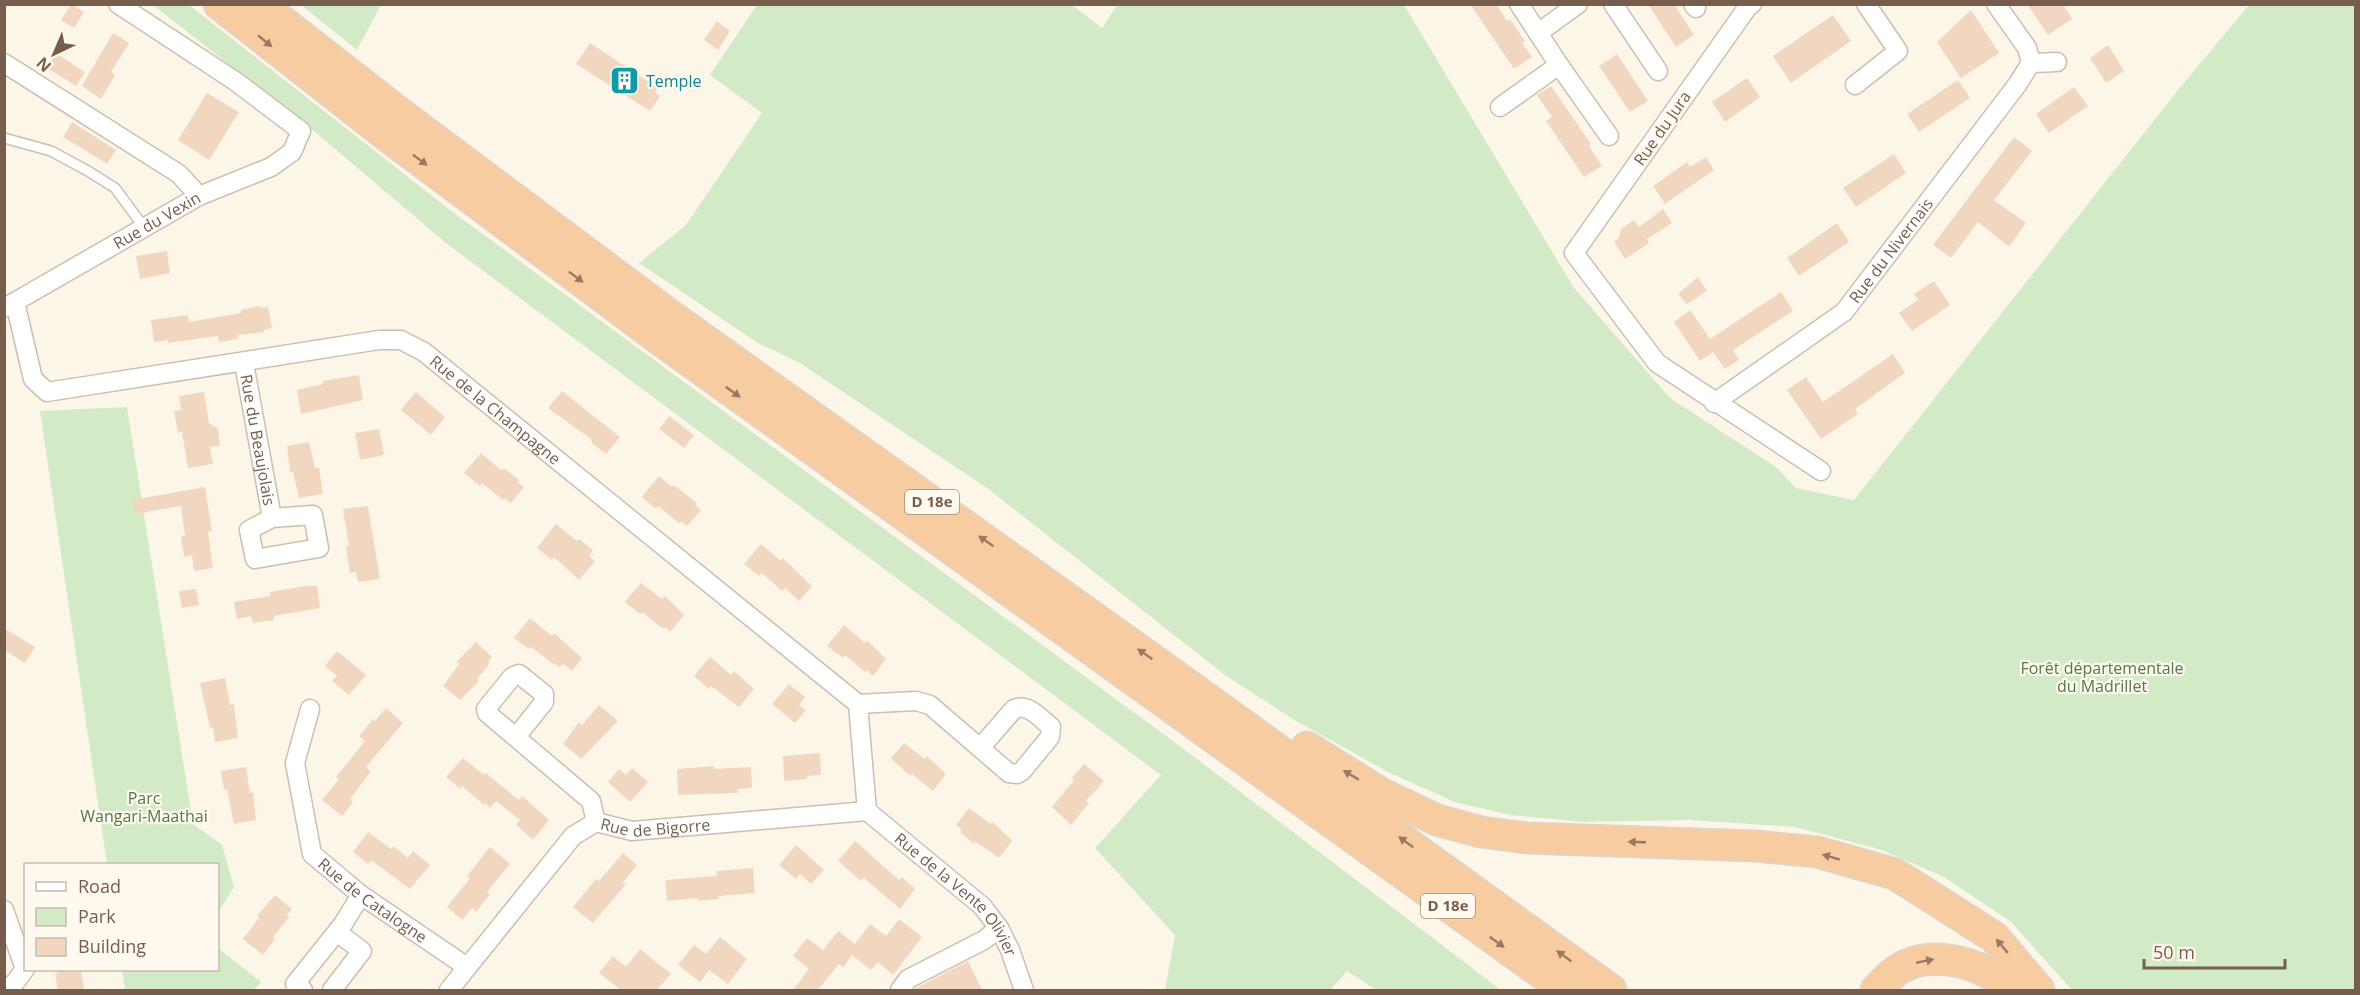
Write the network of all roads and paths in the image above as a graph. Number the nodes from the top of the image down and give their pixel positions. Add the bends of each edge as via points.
1 (118, 4) edge
2 (219, 4) edge
3 (260, 4) edge
4 (1519, 4) edge
5 (1578, 4) edge
6 (1613, 4) edge
7 (1866, 4) edge
8 (1996, 4) edge
9 (1748, 6) edge
10 (1538, 33) junction
11 (2056, 62) dead end
12 (4, 63) edge
13 (2031, 63) junction
14 (1559, 65) junction
15 (1658, 71) dead end
16 (1855, 86) dead end
17 (1500, 107) dead end
18 (1609, 136) dead end
19 (4, 138) edge
20 (199, 196) junction
21 (143, 226) junction
22 (10, 305) edge
23 (243, 363) junction
24 (1714, 403) junction
25 (1821, 471) dead end
26 (272, 518) dead end
27 (1170, 672) junction
28 (858, 704) junction
29 (310, 709) dead end
30 (516, 737) dead end
31 (980, 748) dead end
32 (867, 811) junction
33 (596, 822) junction
34 (361, 895) junction
35 (4, 910) edge
36 (999, 928) junction
37 (337, 932) junction
38 (24, 966) edge
39 (467, 967) junction
40 (24, 970) edge
41 (4, 986) edge
42 (303, 990) edge
43 (332, 990) edge
44 (449, 990) edge
45 (900, 990) edge
46 (1024, 990) edge
47 (1565, 990) edge
48 (1611, 990) edge
49 (1876, 990) edge
50 (2012, 990) edge
51 (2039, 990) edge

1 - 20 street, Rue du Vexin via 235,81 301,131 292,152 271,167
2 -> 47 highway, D 18e via 386,135 659,339
27 -> 3 highway, D 18e via 670,316
4 - 10 street
5 - 10 street
6 - 15 street
7 - 16 street via 1898,51
8 - 13 street via 2027,48
9 - 24 street, Rue du Jura via 1574,254 1657,363
10 - 14 street
11 - 13 street
12 - 20 street via 179,174
13 - 24 street, Rue du Nivernais via 1844,312
14 - 17 street
14 - 18 street
19 - 21 lane via 51,151 88,171 115,189
20 - 21 street, Rue du Vexin
21 - 22 street, Rue du Vexin
22 - 23 street, Rue de la Champagne via 33,379 48,392
23 - 26 street, Rue du Beaujolais
23 - 28 street, Rue de la Champagne via 379,340 401,340 424,352
24 - 25 street
48 -> 27 highway, D 18e
51 -> 27 highway via 1994,937 1895,874 1817,852 1755,846 1526,838 1481,832 1437,820 1335,766 1221,690
28 - 31 street via 916,701 930,705
28 - 32 street
29 - 34 street, Rue de Catalogne via 295,763 312,854
30 - 33 street via 591,801
32 - 33 street, Rue de Bigorre via 632,831
32 - 36 street, Rue de la Vente Olivier via 982,906
33 - 39 street, Rue de Bigorre via 573,836
34 - 37 street
34 - 39 street, Rue de Catalogne
35 - 38 street
36 - 45 street via 984,940 908,979
36 - 46 street, Rue de la Vente Olivier
37 - 42 street via 295,984
37 - 43 street via 362,951
39 - 44 street, Rue de Bigorre
40 - 41 street via 10,989
49 -> 50 highway via 1896,971 1936,958 1993,975

